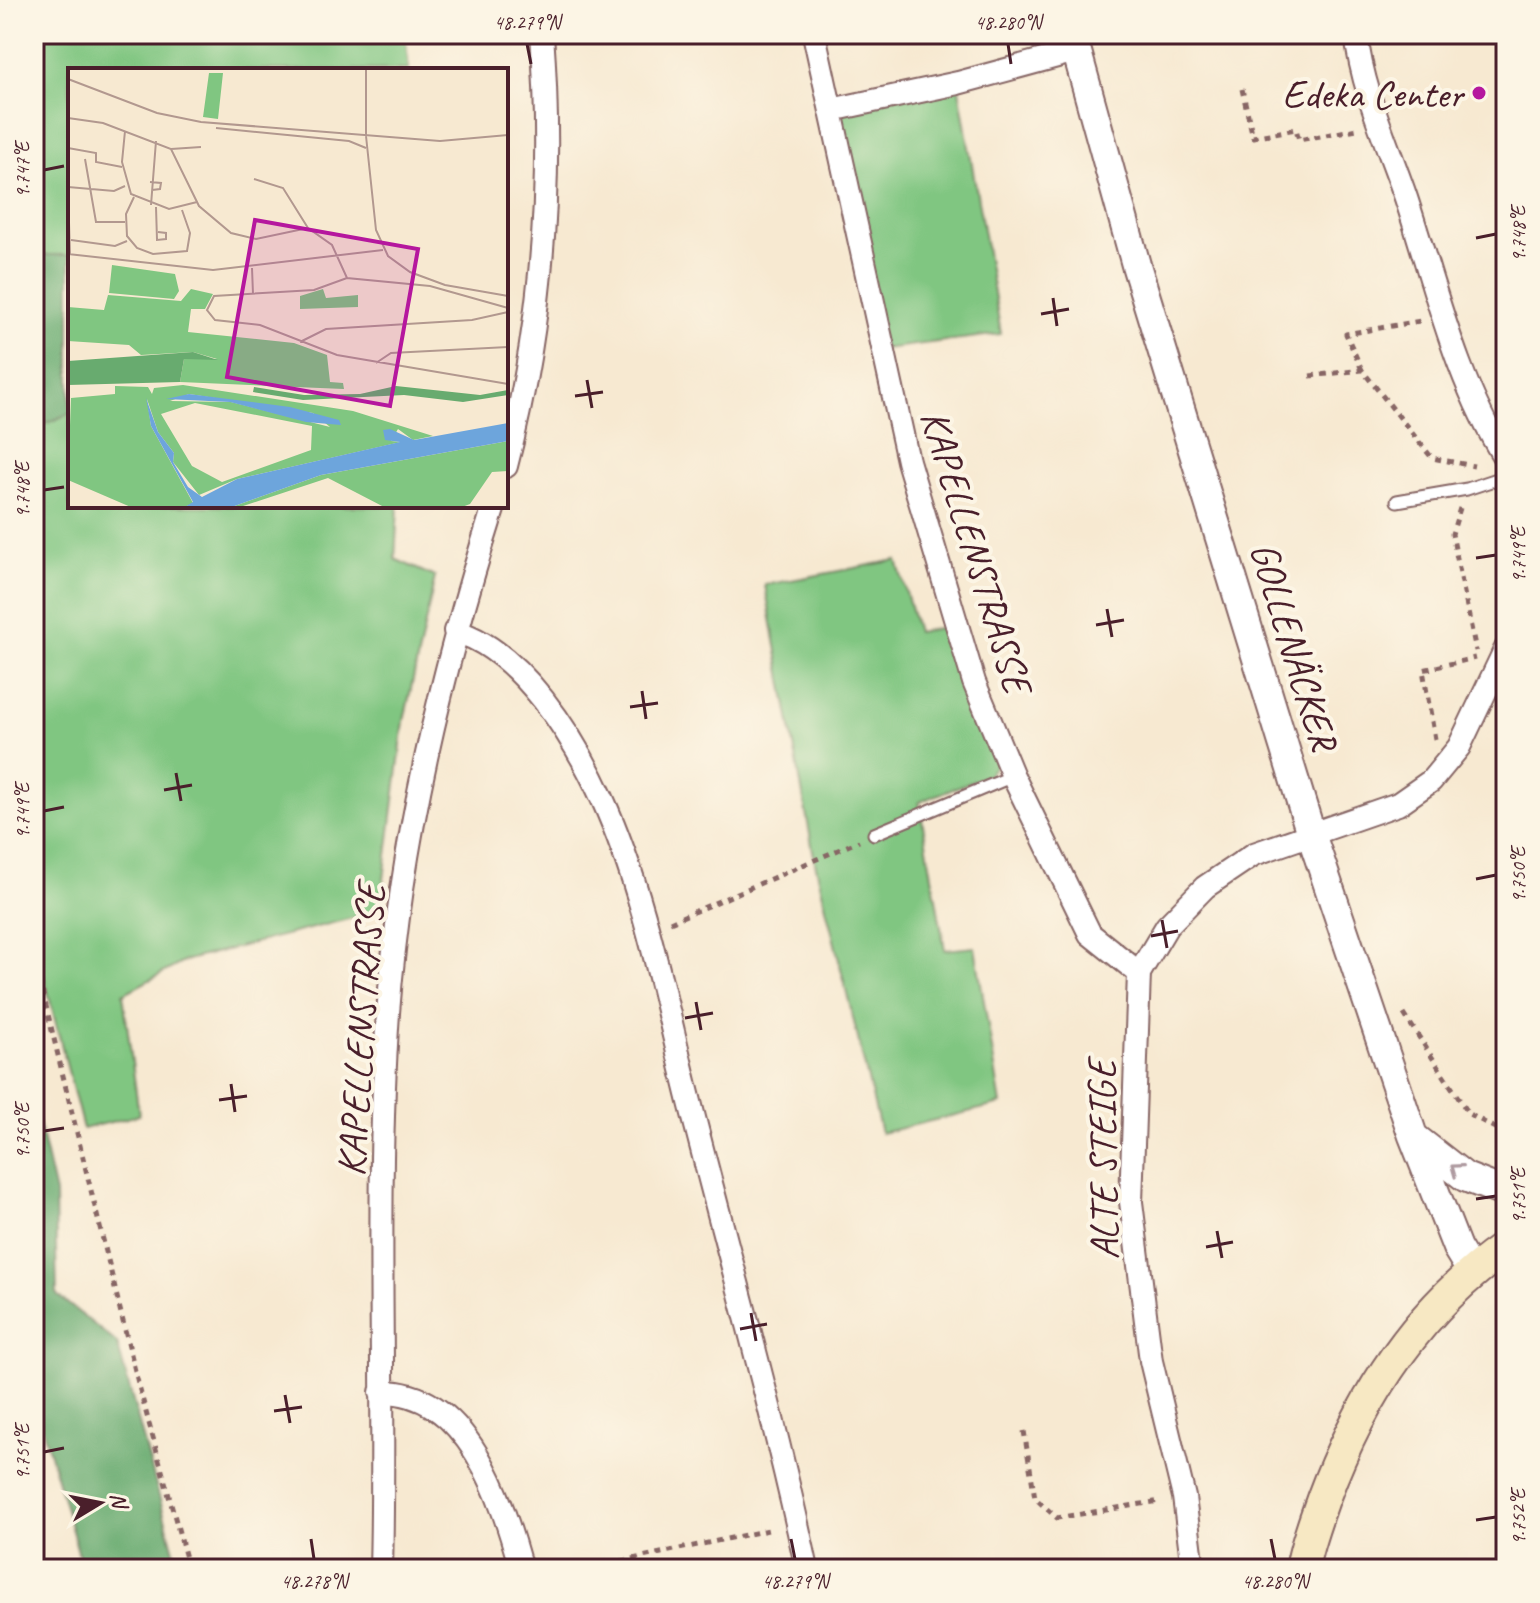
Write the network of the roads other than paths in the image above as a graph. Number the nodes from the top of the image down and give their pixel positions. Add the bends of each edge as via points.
1 (542, 34) edge
2 (814, 34) edge
3 (1356, 34) edge
4 (1074, 42) edge
5 (831, 110) junction
6 (508, 458) edge
7 (1506, 460) edge
8 (1506, 476) edge
9 (1397, 501) dead end
10 (493, 508) edge
11 (455, 631) junction
12 (1506, 648) edge
13 (1013, 776) junction
14 (874, 834) road end
15 (1311, 834) junction
16 (1139, 973) junction
17 (1413, 1136) junction
18 (1506, 1193) edge
19 (1506, 1247) edge
20 (1471, 1271) junction
21 (381, 1392) junction
22 (381, 1569) edge
23 (521, 1569) edge
24 (807, 1569) edge
25 (1193, 1569) edge
26 (1302, 1569) edge

1 - 6 street via 549,120 546,228 530,365
2 - 5 street, KAPELLENSTRASSE
3 - 7 street via 1374,108 1456,353 1483,422
4 - 5 street via 958,83
4 - 15 street, GOLLENÄCKER via 1136,265
5 - 13 street, KAPELLENSTRASSE via 919,504 974,682
8 - 9 lane
10 - 11 street, KAPELLENSTRASSE
11 - 21 street, KAPELLENSTRASSE via 421,774 388,1013
11 - 24 street via 497,651 538,694 575,745 603,800 647,932
12 - 15 street, ALTE STEIGE via 1459,747 1431,781 1398,804
13 - 14 lane
13 - 16 street, KAPELLENSTRASSE via 1090,934
15 - 16 street, ALTE STEIGE via 1254,854 1205,887 1167,926
15 - 17 street, GOLLENÄCKER
16 - 25 street, ALTE STEIGE via 1131,1202 1151,1361 1184,1497
18 -> 17 street via 1465,1177
17 - 20 street, GOLLENÄCKER
19 - 20 main road
20 - 26 main road via 1417,1328 1374,1387 1338,1460
21 - 22 street, KAPELLENSTRASSE
21 - 23 street via 403,1391 424,1398 467,1441 506,1517

